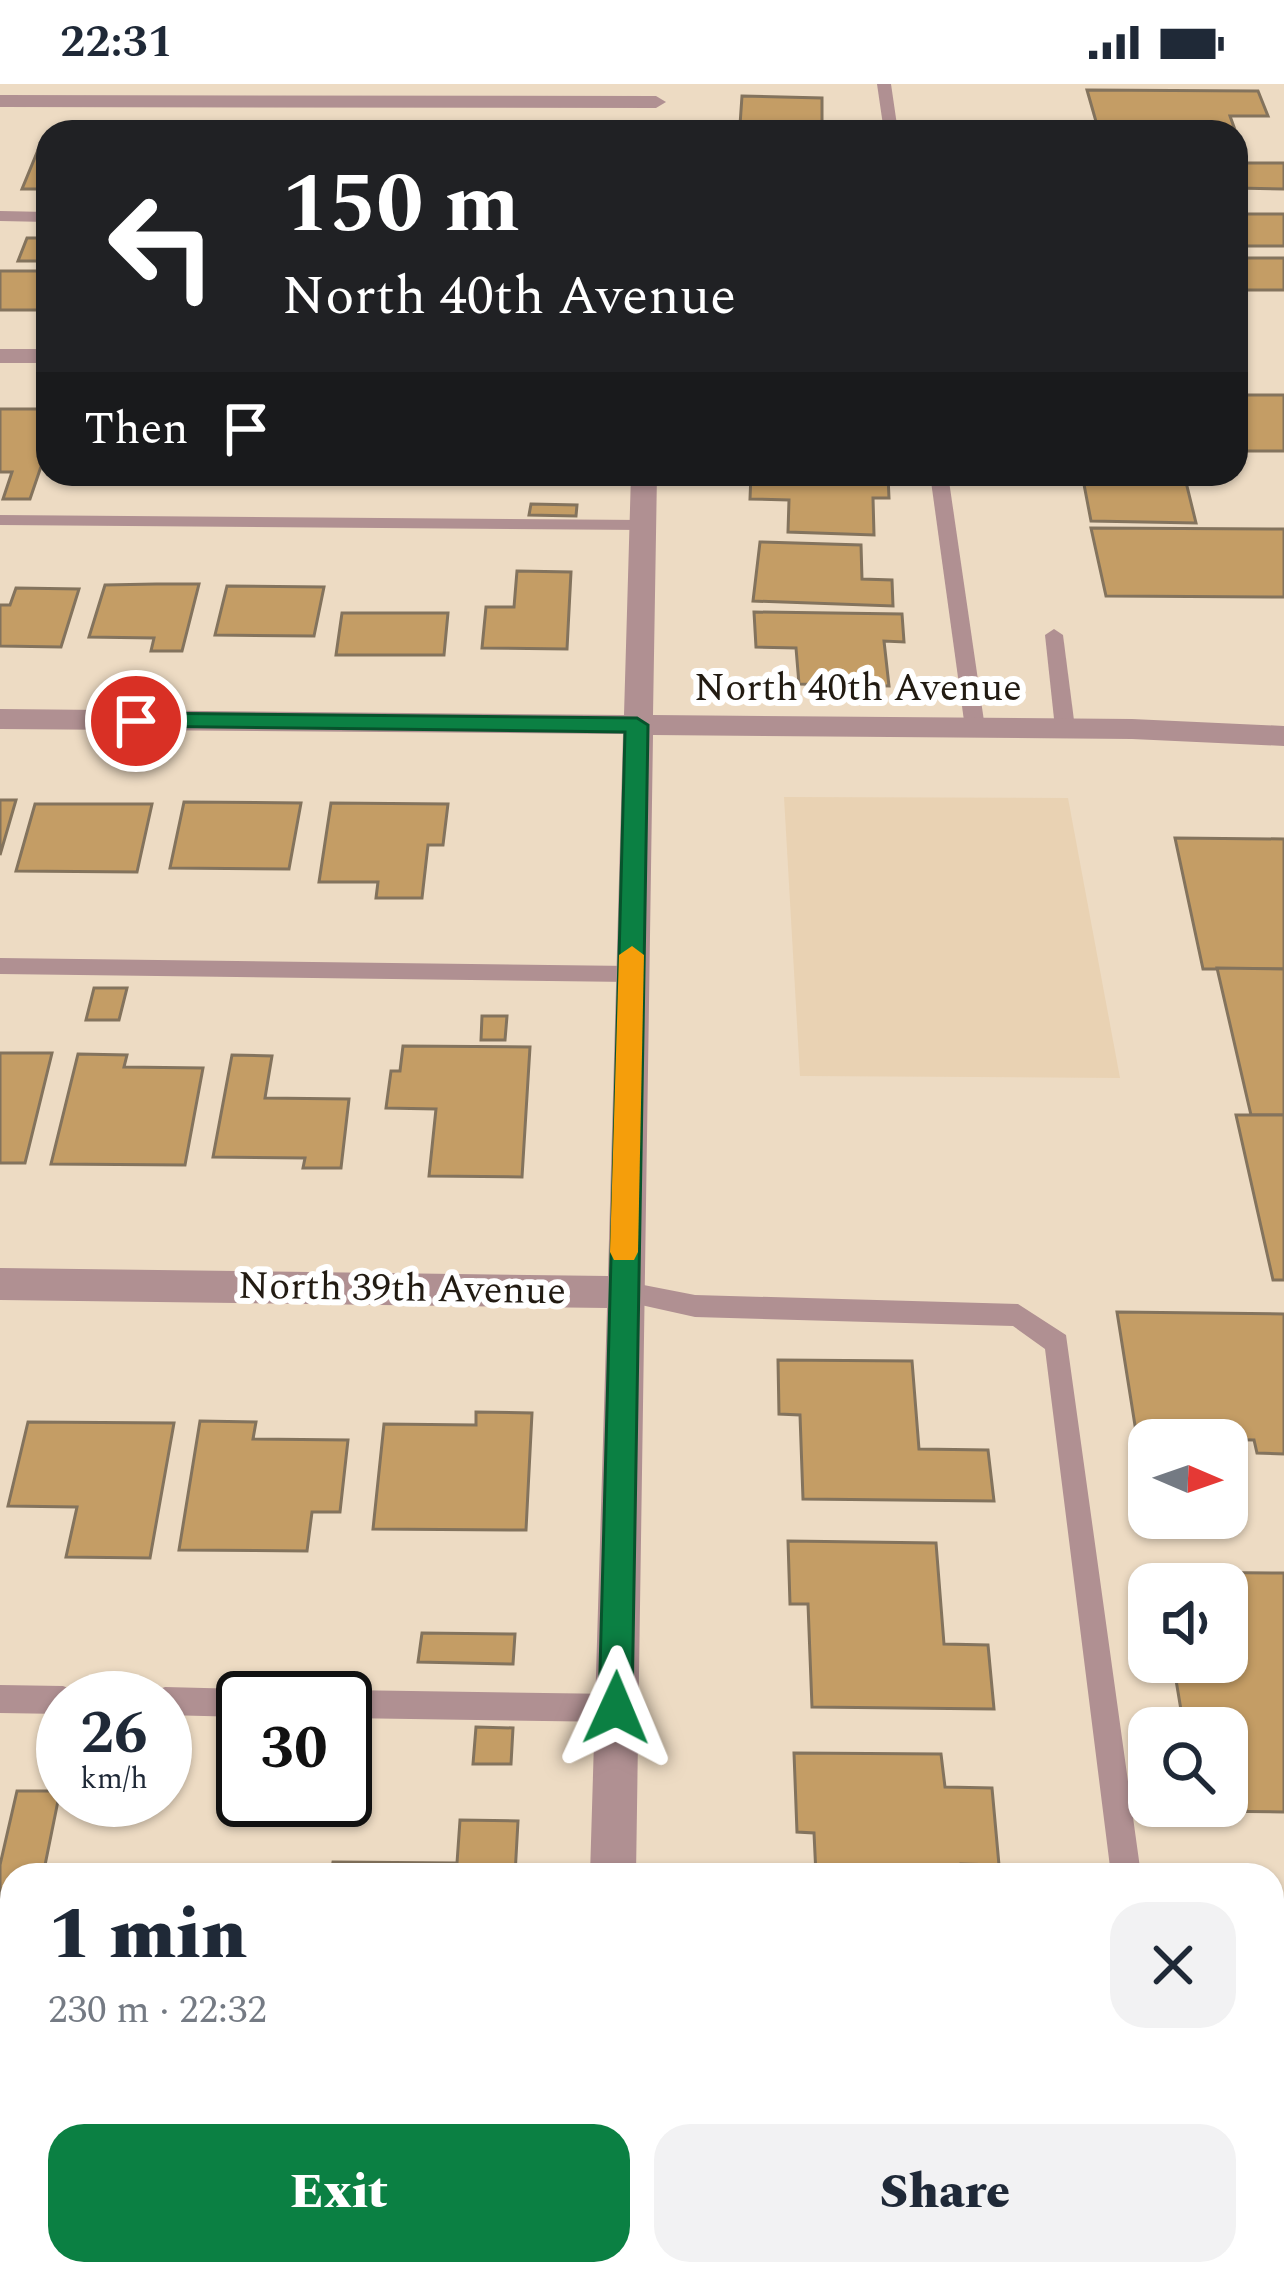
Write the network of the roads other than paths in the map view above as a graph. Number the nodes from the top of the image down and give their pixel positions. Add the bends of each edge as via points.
1 (884, 84) edge
2 (656, 93) edge
3 (0, 101) edge
4 (889, 120) edge
5 (0, 216) edge
6 (36, 217) edge
7 (0, 356) edge
8 (36, 356) edge
9 (644, 486) edge
10 (941, 486) edge
11 (0, 520) edge
12 (643, 525) junction
13 (1054, 635) dead end
14 (0, 719) edge
15 (637, 725) junction
16 (975, 728) junction
17 (1065, 728) junction
18 (1284, 736) edge
19 (0, 966) edge
20 (631, 974) junction
21 (0, 1284) edge
22 (623, 1292) junction
23 (0, 1699) edge
24 (36, 1700) edge
25 (372, 1704) edge
26 (616, 1708) junction
27 (613, 1863) edge
28 (1124, 1863) edge

1 - 4 lane
2 - 3 street
5 - 6 lane
7 - 8 street
9 - 12 street
10 - 16 lane
11 - 12 lane
12 - 15 street
13 - 17 lane
14 - 15 street, North 40th Avenue
15 - 16 street, North 40th Avenue
15 - 20 street
16 - 17 street, North 40th Avenue
17 - 18 street, North 40th Avenue
19 - 20 lane
20 - 22 street
21 - 22 street, North 39th Avenue
22 - 26 street
22 - 28 lane, North 39th Avenue via 695,1306 1018,1315 1057,1343
23 - 24 lane
25 - 26 lane
26 - 27 street

